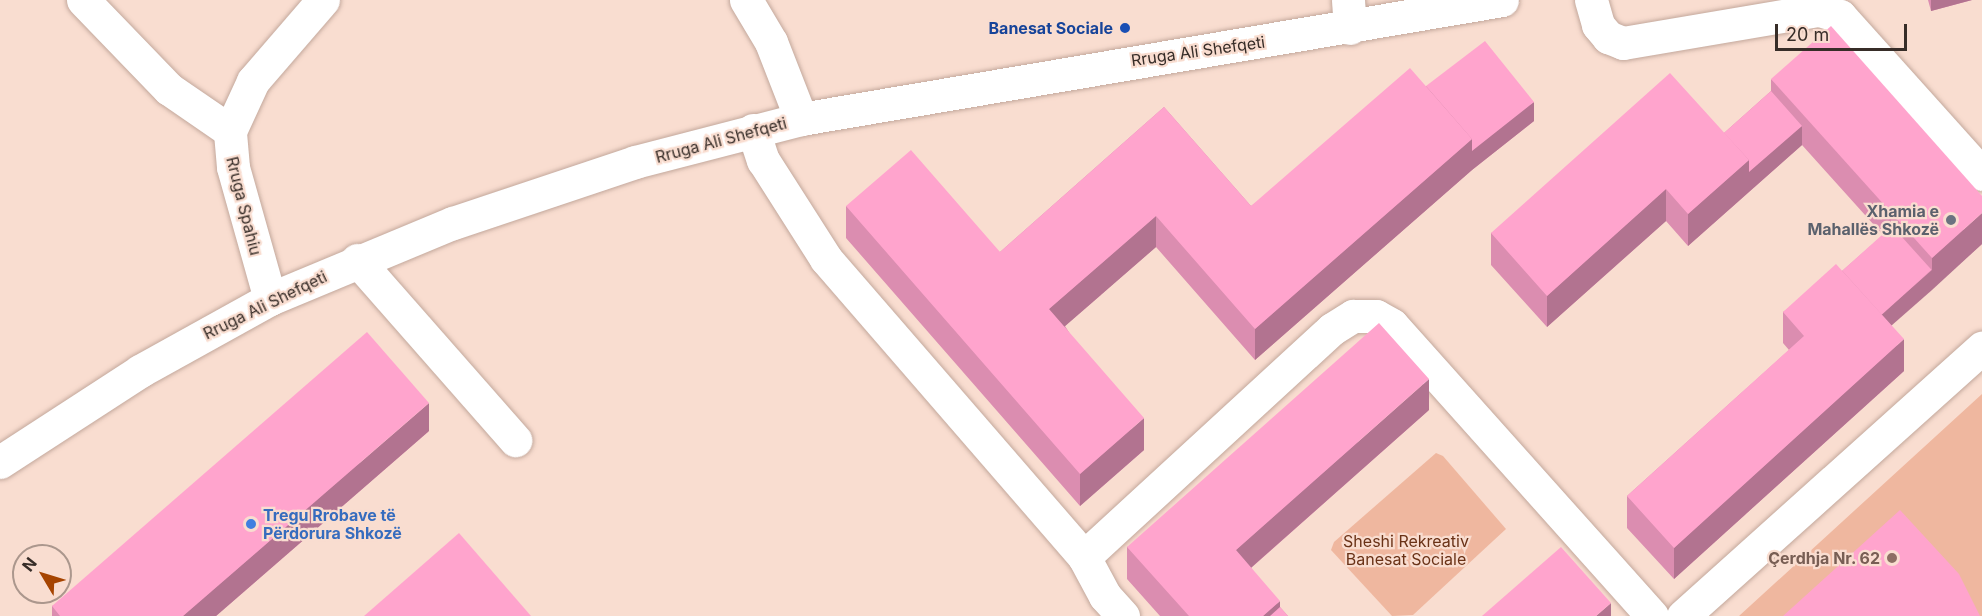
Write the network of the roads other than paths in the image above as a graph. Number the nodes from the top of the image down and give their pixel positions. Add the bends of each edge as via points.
1 (83, 0) edge
2 (746, 0) edge
3 (1502, 0) edge
4 (1592, 0) edge
5 (318, 2) edge
6 (1349, 14) edge
7 (801, 119) junction
8 (230, 130) junction
9 (753, 130) junction
10 (1982, 174) edge
11 (357, 260) junction
12 (270, 299) junction
13 (1982, 348) edge
14 (515, 440) dead end
15 (0, 462) edge
16 (1084, 557) junction
17 (1124, 616) edge
18 (1652, 616) edge
19 (1683, 616) edge

1 - 8 street via 169,88
2 - 7 street via 771,42
3 - 6 street, Rruga Ali Shefqeti
4 - 10 street via 1598,25 1608,37 1623,43 1819,10 1840,16
5 - 8 street, Rruga Spahiu via 253,81
6 - 7 street, Rruga Ali Shefqeti via 1128,61
7 - 9 street, Rruga Ali Shefqeti
8 - 12 street, Rruga Spahiu via 233,167
9 - 11 street, Rruga Ali Shefqeti via 551,189
9 - 16 street via 774,180 826,259
11 - 12 street, Rruga Ali Shefqeti
11 - 14 street
12 - 15 street, Rruga Ali Shefqeti via 140,371
13 - 19 street
16 - 17 street via 1105,596
16 - 18 street via 1332,329 1353,316 1376,316 1392,325

